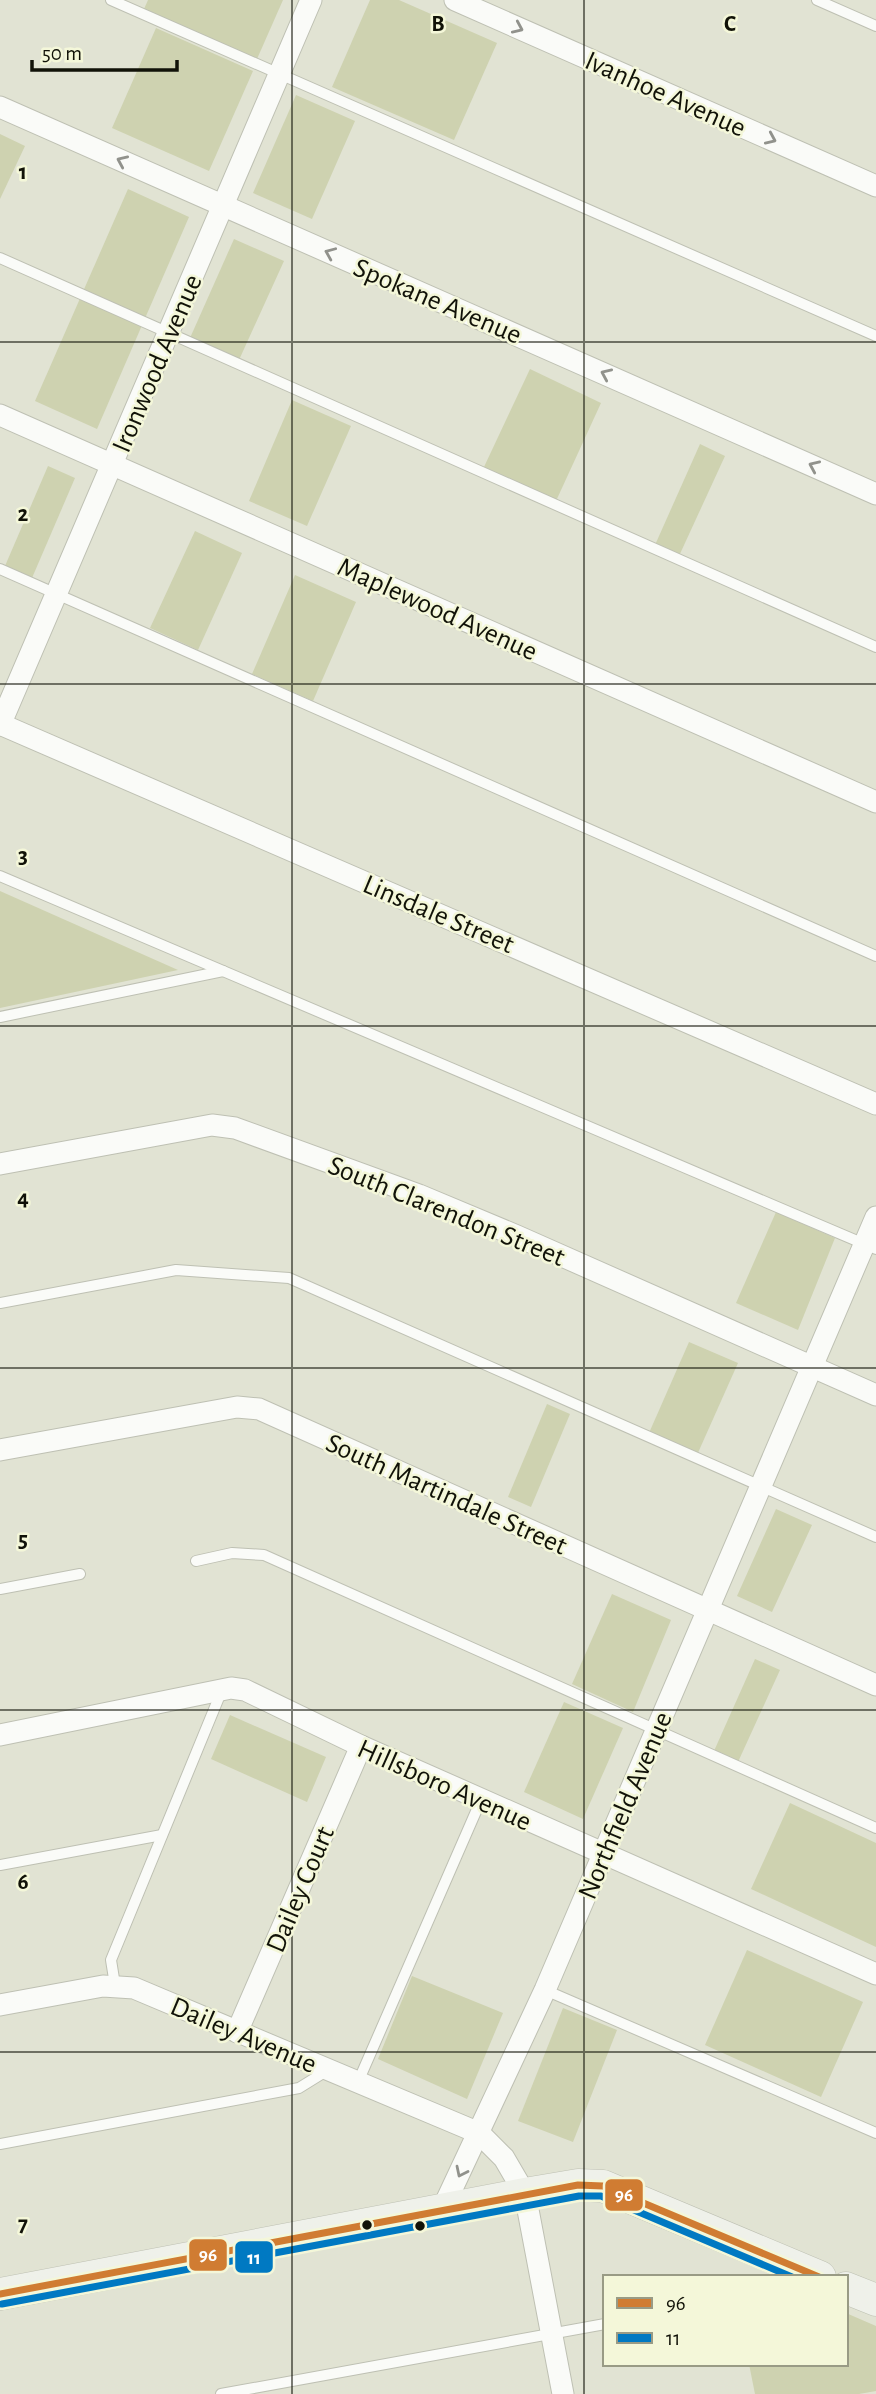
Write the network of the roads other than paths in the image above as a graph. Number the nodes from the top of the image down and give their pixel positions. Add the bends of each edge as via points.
1 (111, 0) edge
2 (311, 0) edge
3 (455, 0) edge
4 (817, 0) edge
5 (876, 26) edge
6 (279, 74) junction
7 (0, 107) edge
8 (876, 186) edge
9 (223, 206) junction
10 (0, 258) edge
11 (169, 333) junction
12 (876, 336) edge
13 (0, 415) edge
14 (112, 464) junction
15 (876, 494) edge
16 (0, 569) edge
17 (56, 594) junction
18 (876, 647) edge
19 (0, 724) edge
20 (876, 802) edge
21 (0, 876) edge
22 (876, 956) edge
23 (223, 971) junction
24 (0, 1017) edge
25 (876, 1104) edge
26 (0, 1164) edge
27 (876, 1217) edge
28 (870, 1246) edge
29 (0, 1303) edge
30 (812, 1366) junction
31 (876, 1395) edge
32 (0, 1450) edge
33 (761, 1485) junction
34 (876, 1537) edge
35 (197, 1561) dead end
36 (80, 1573) dead end
37 (0, 1589) edge
38 (708, 1609) junction
39 (876, 1685) edge
40 (222, 1690) junction
41 (656, 1730) junction
42 (0, 1735) edge
43 (360, 1746) junction
44 (481, 1800) junction
45 (876, 1829) edge
46 (162, 1835) junction
47 (603, 1854) junction
48 (0, 1865) edge
49 (876, 1975) edge
50 (115, 1985) junction
51 (545, 1990) junction
52 (0, 2005) edge
53 (237, 2032) junction
54 (328, 2070) junction
55 (358, 2082) junction
56 (480, 2133) junction
57 (876, 2133) edge
58 (0, 2144) edge
59 (525, 2194) junction
60 (442, 2210) junction
61 (806, 2274) edge
62 (848, 2289) edge
63 (0, 2294) edge
64 (876, 2300) edge
65 (603, 2324) edge
66 (551, 2333) junction
67 (221, 2394) edge
68 (563, 2394) edge

1 - 6 lane
2 - 6 street, Ironwood Avenue
3 -> 8 street, Ivanhoe Avenue
4 - 5 lane
6 - 9 street, Ironwood Avenue
6 - 12 lane
9 -> 7 street, Spokane Avenue
9 - 11 street, Ironwood Avenue
15 -> 9 street, Spokane Avenue
10 - 11 lane
11 - 14 street, Ironwood Avenue
11 - 18 lane
13 - 14 street, Maplewood Avenue
14 - 17 street, Ironwood Avenue
14 - 20 street, Maplewood Avenue
16 - 17 lane
17 - 19 street, Ironwood Avenue
17 - 22 lane
19 - 25 street, Linsdale Street
21 - 23 lane
23 - 24 lane
23 - 28 lane
26 - 30 street, South Clarendon Street via 212,1125 235,1128 419,1195
27 - 28 street, Northfield Avenue
28 - 30 street, Northfield Avenue
29 - 33 lane via 176,1270 289,1278
30 - 31 street, South Clarendon Street
30 - 33 street, Northfield Avenue
32 - 38 street, South Martindale Street via 237,1407 259,1409
33 - 34 lane
33 - 38 street, Northfield Avenue
35 - 41 lane via 232,1553 264,1555
36 - 37 lane
38 - 39 street, South Martindale Street
38 - 41 street, Northfield Avenue
40 - 42 street, Hillsboro Avenue
40 - 43 street, Hillsboro Avenue via 245,1690
40 - 46 lane
41 - 45 lane
41 - 47 street, Northfield Avenue
43 - 44 street, Hillsboro Avenue
43 - 53 street, Dailey Court
44 - 47 street, Hillsboro Avenue
44 - 55 lane
46 - 48 lane
46 - 50 lane via 111,1960
47 - 49 street, Hillsboro Avenue
47 - 51 street, Northfield Avenue
50 - 52 street, Dailey Avenue
50 - 53 street, Dailey Avenue via 134,1988
51 - 56 street, Northfield Avenue
51 - 57 lane
53 - 54 street, Dailey Avenue
54 - 55 street, Dailey Avenue
54 - 58 lane via 299,2088
55 - 56 street, Dailey Avenue
56 - 59 street via 504,2158
56 -> 60 street, Northfield Avenue
59 - 60 street
59 - 61 street via 578,2185 603,2186
59 - 66 street
60 - 63 street
62 - 64 street
65 - 66 lane
66 - 67 lane
66 - 68 street

